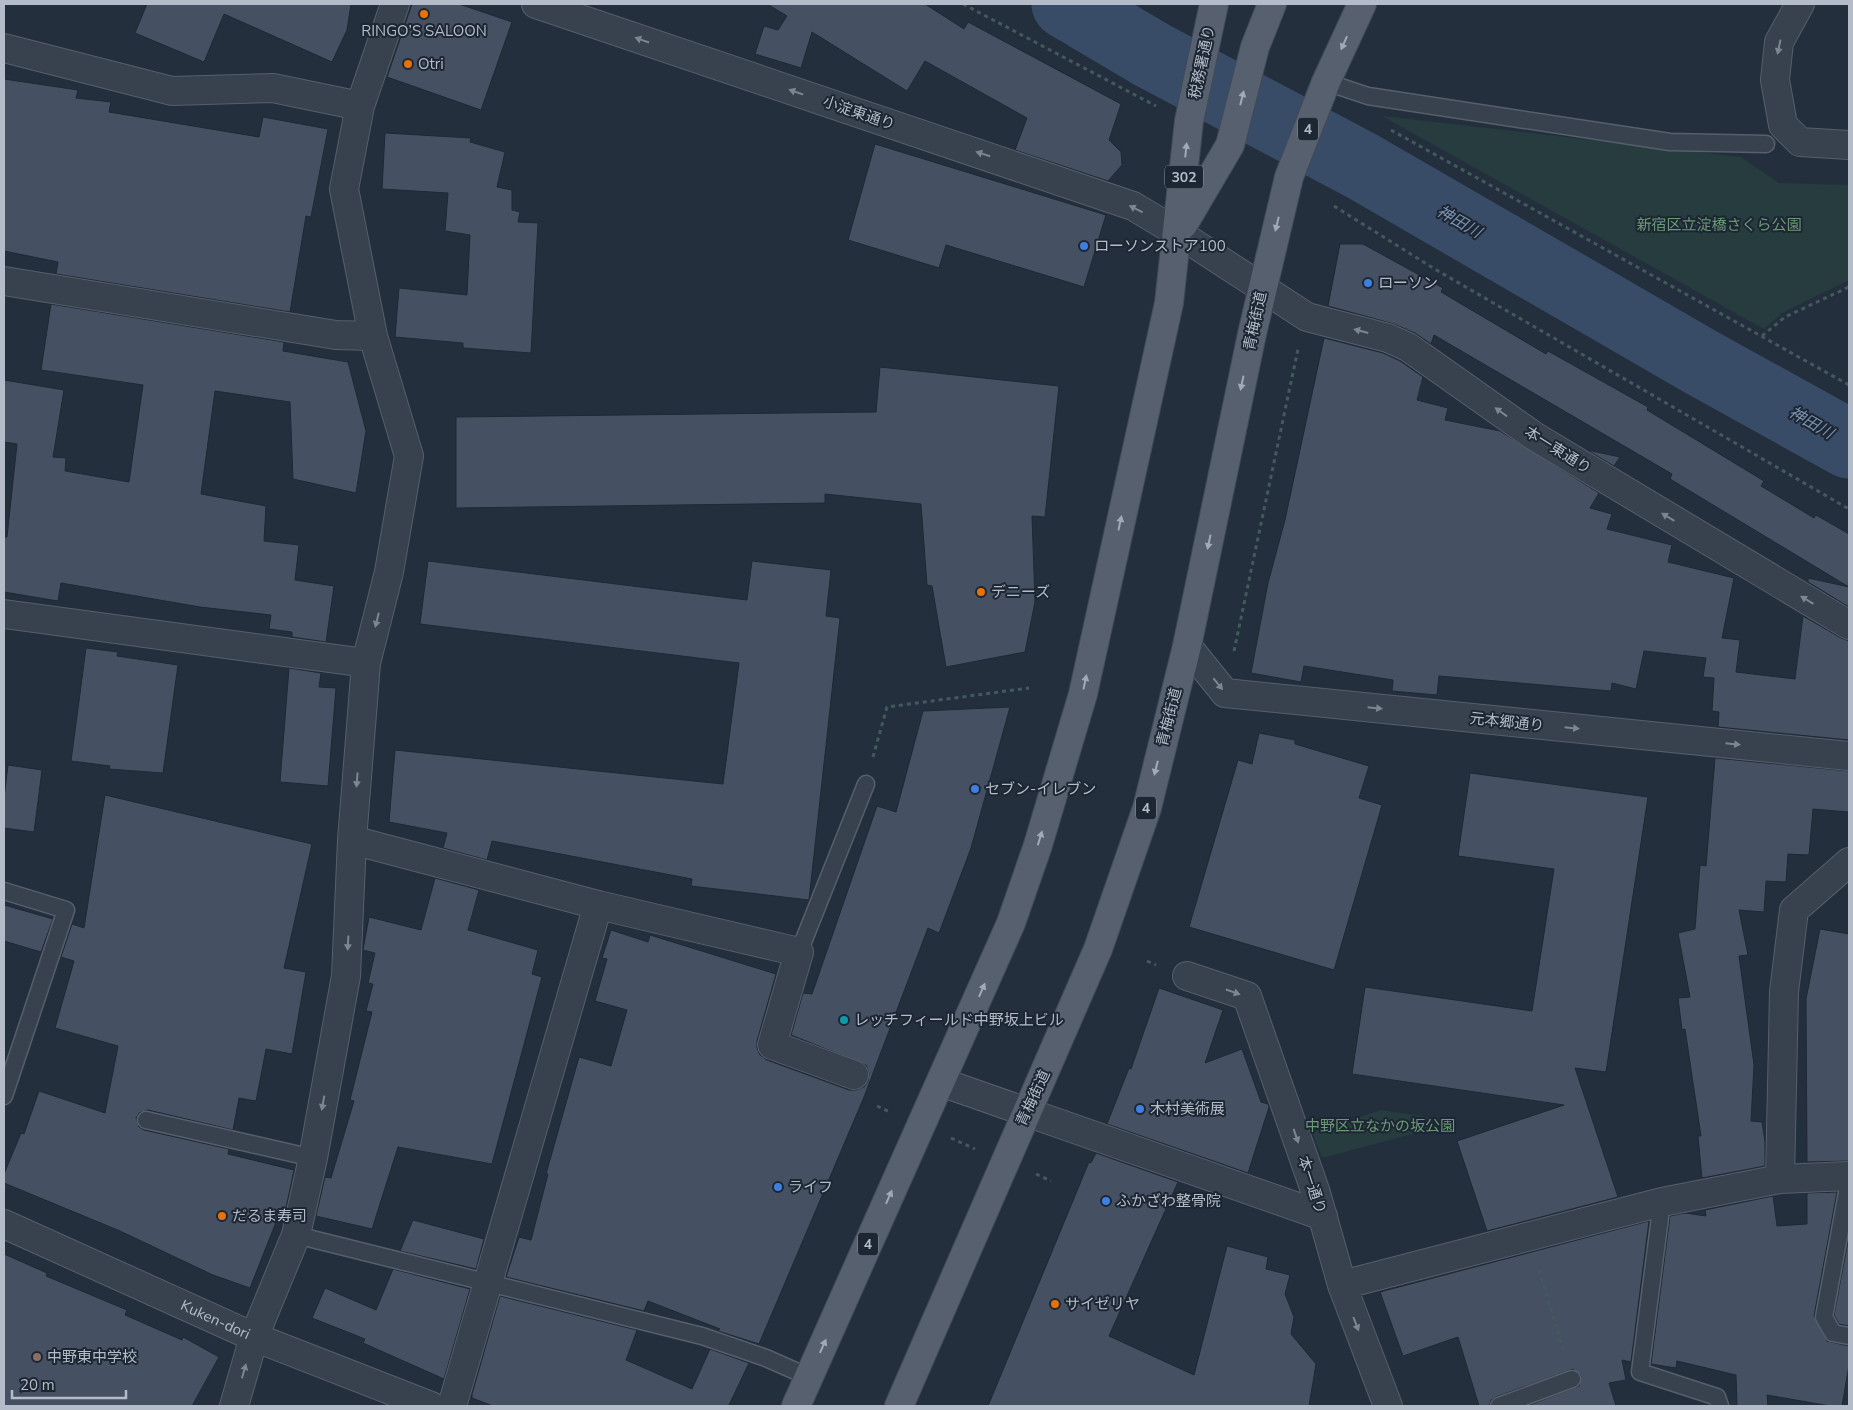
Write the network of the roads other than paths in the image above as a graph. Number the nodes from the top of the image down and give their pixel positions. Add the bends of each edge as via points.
1 (395, 4) edge
2 (536, 4) edge
3 (1272, 4) edge
4 (1362, 4) edge
5 (1800, 4) edge
6 (1212, 13) edge
7 (4, 48) edge
8 (1326, 82) junction
9 (360, 106) junction
10 (1766, 144) dead end
11 (1849, 145) edge
12 (1178, 233) junction
13 (4, 281) edge
14 (1262, 288) junction
15 (373, 336) junction
16 (4, 614) edge
17 (1849, 625) edge
18 (1187, 646) junction
19 (366, 664) junction
20 (1849, 756) edge
21 (866, 784) road end
22 (352, 840) junction
23 (1849, 862) edge
24 (4, 891) edge
25 (598, 905) junction
26 (799, 952) junction
27 (1187, 976) dead end
28 (854, 1075) dead end
29 (941, 1082) junction
30 (4, 1096) edge
31 (1026, 1113) junction
32 (146, 1120) dead end
33 (313, 1158) junction
34 (1849, 1176) edge
35 (1780, 1179) junction
36 (1849, 1182) edge
37 (1662, 1202) junction
38 (1323, 1216) junction
39 (4, 1224) edge
40 (296, 1235) junction
41 (489, 1282) junction
42 (1342, 1285) junction
43 (254, 1336) junction
44 (1849, 1336) edge
45 (809, 1378) junction
46 (1572, 1379) road end
47 (234, 1406) edge
48 (431, 1406) edge
49 (452, 1406) edge
50 (796, 1406) edge
51 (899, 1406) edge
52 (1388, 1406) edge
53 (1500, 1406) edge
54 (1720, 1406) edge

1 - 9 street
12 -> 2 street, 小淀東通り via 1124,203
12 -> 3 main road, 4 via 1230,145 1255,47
4 -> 8 main road, 青梅街道 / 4
5 -> 11 street via 1779,42 1775,80 1783,125 1800,142
12 -> 6 main road, 税務署通り / 302 via 1189,121
7 - 9 street via 172,91 273,88
8 - 10 lane via 1368,96 1670,142
8 -> 14 main road, 青梅街道 / 4 via 1289,177
9 - 15 street via 344,189
12 - 14 street, 小淀東通り
29 -> 12 main road, 4 via 1011,923 1038,845 1082,694 1169,303
13 - 15 street via 336,335
17 -> 14 street, 本一東通り via 1534,436 1408,347 1388,338 1307,316
14 -> 18 main road, 青梅街道 / 4
15 -> 19 street via 409,456 389,572
16 - 19 street
18 -> 20 street, 元本郷通り via 1225,693
18 -> 31 main road, 青梅街道 / 4 via 1146,808 1101,940
19 -> 22 street
21 - 26 lane
22 - 25 street
22 -> 33 street via 346,976
23 - 35 street via 1794,910 1784,992
24 - 30 lane via 66,910
25 - 26 street
25 - 41 street
26 - 28 street via 772,1045
27 -> 38 street, 本一通り via 1247,996
29 - 31 street
45 -> 29 main road, 4
31 - 38 street
31 - 51 main road, 青梅街道 / 4
32 - 33 lane
33 - 40 street
34 - 35 street
35 - 37 street
36 - 44 lane via 1824,1318 1833,1333
37 - 42 street
37 - 54 lane via 1640,1372 1717,1397
38 - 42 street, 本一通り
39 - 43 street, Kuken-dori
40 - 41 lane
40 - 43 street
41 - 45 lane via 702,1336 766,1358
41 - 49 street
42 -> 52 street, 本一通り
47 -> 43 street
43 - 48 street, Kuken-dori
45 - 50 main road, 4
46 - 53 lane

